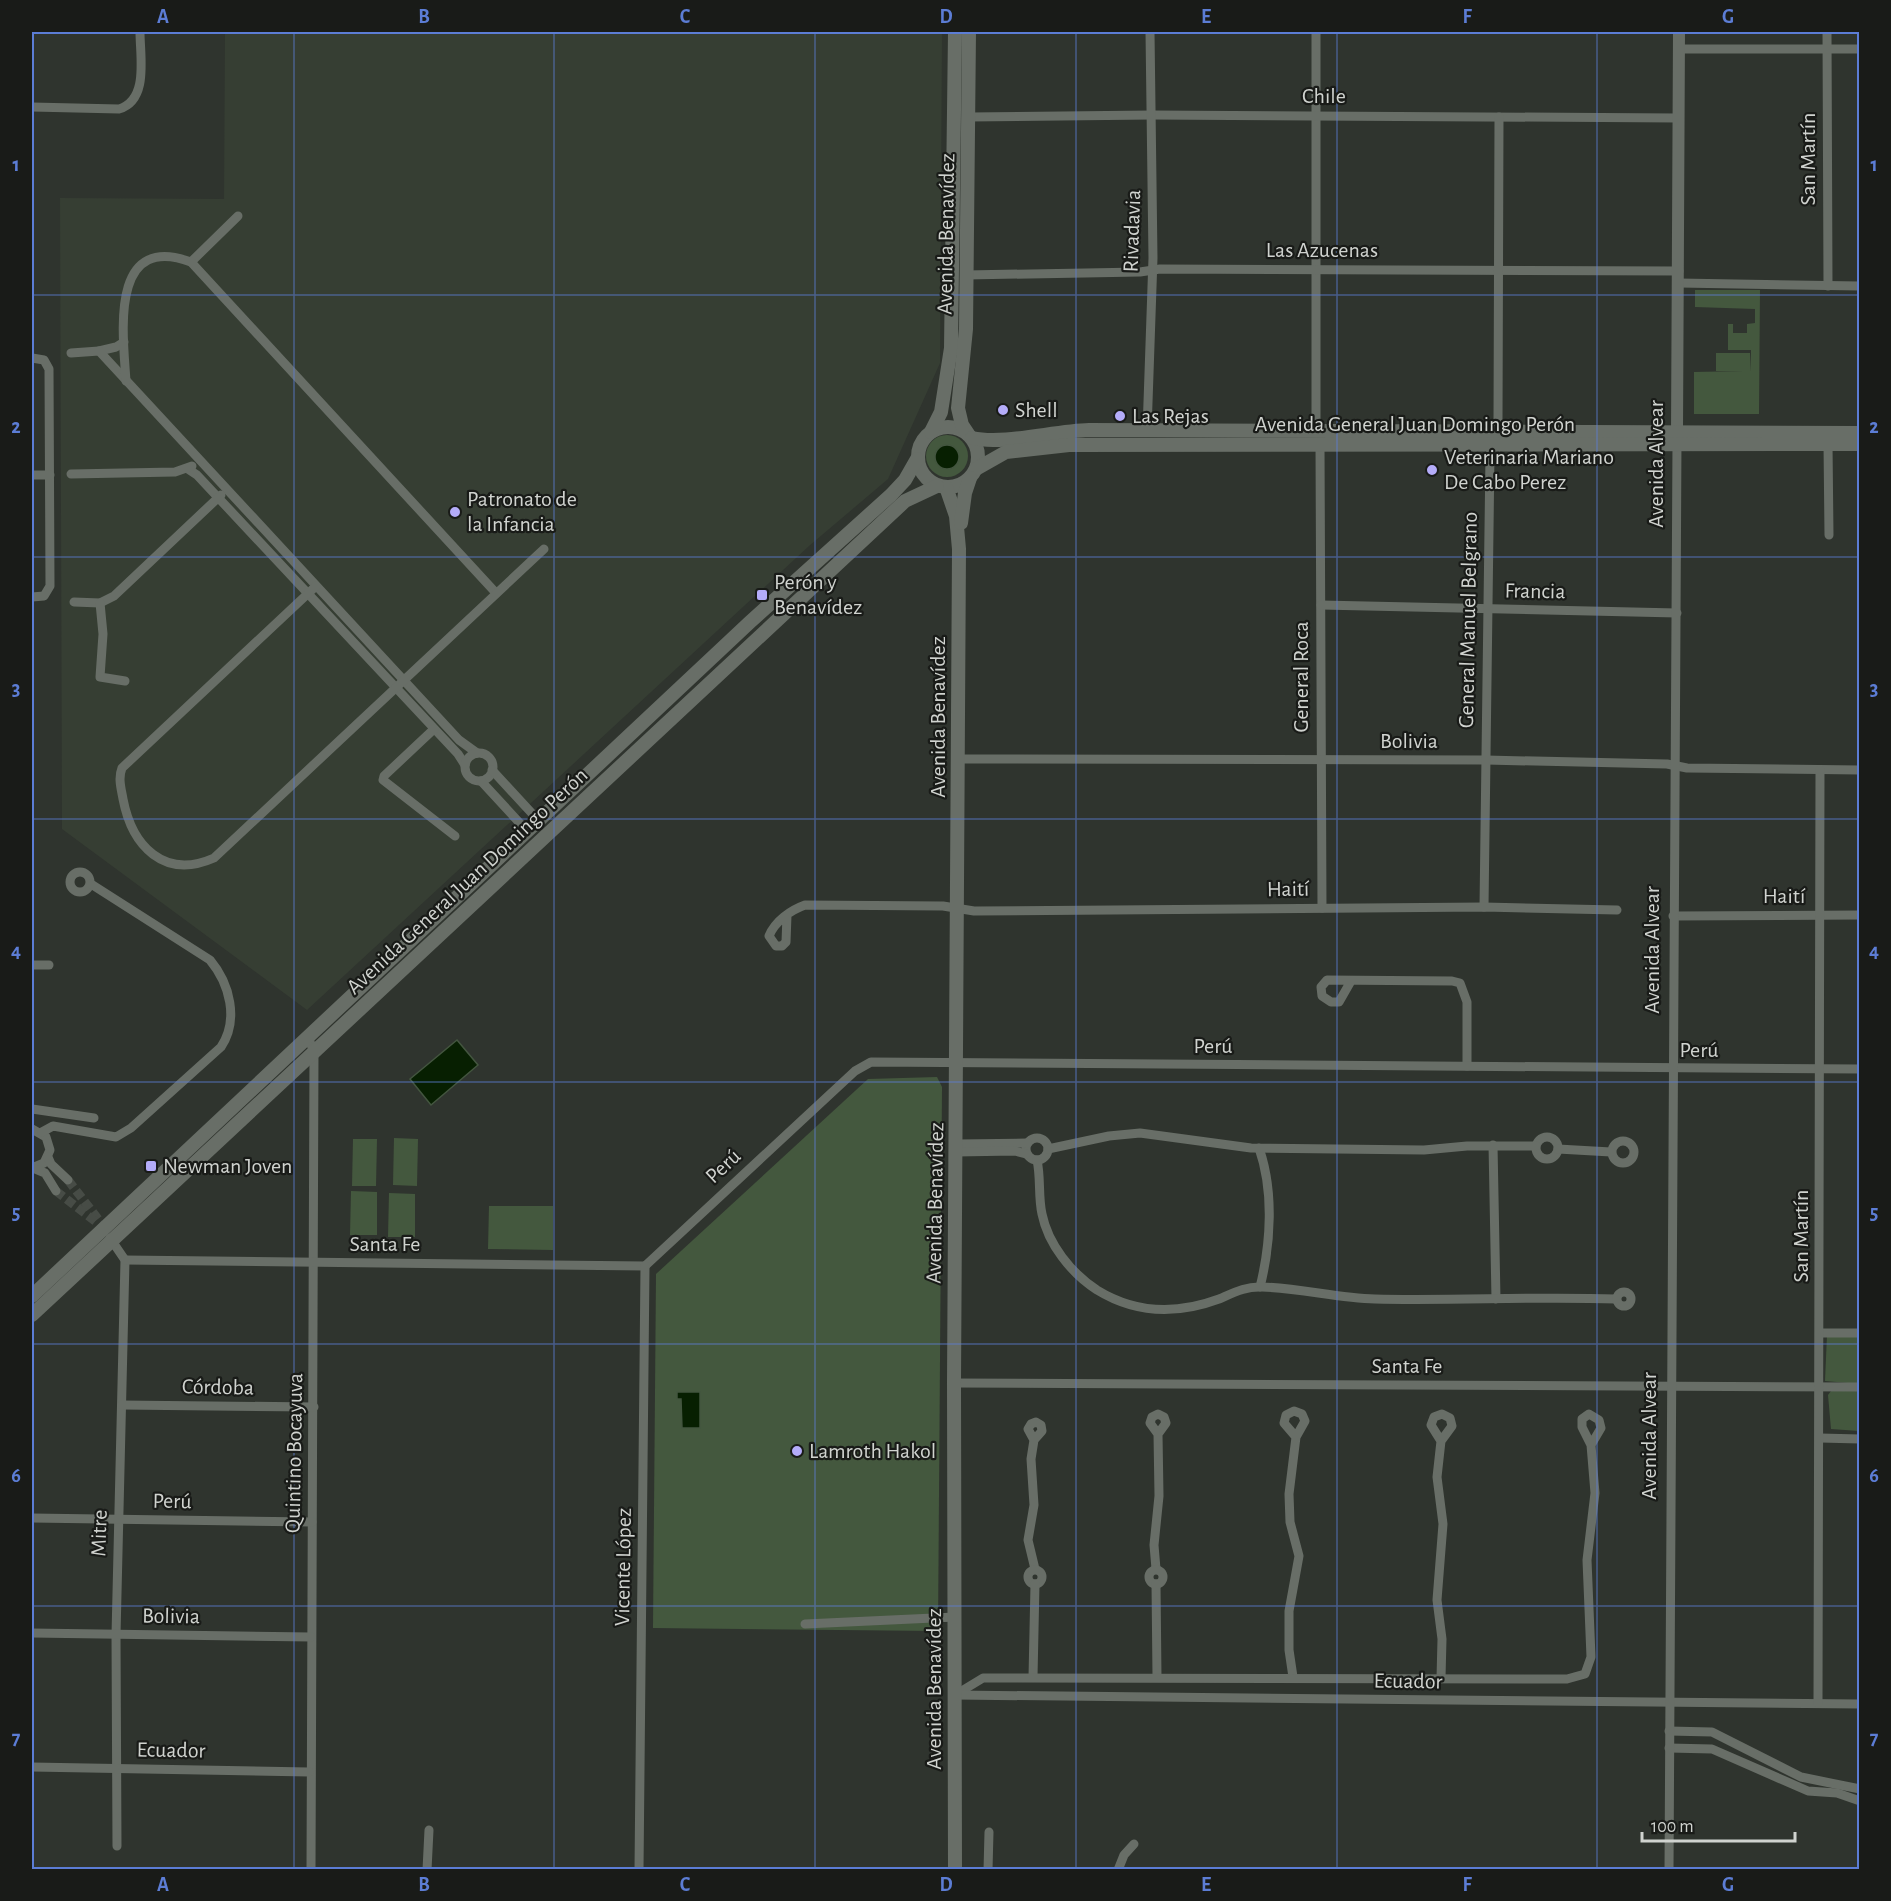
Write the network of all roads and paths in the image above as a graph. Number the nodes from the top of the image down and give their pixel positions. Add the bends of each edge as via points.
1 (140, 32) edge
2 (955, 32) edge
3 (969, 32) edge
4 (1150, 32) edge
5 (1316, 32) edge
6 (1679, 32) edge
7 (1827, 32) edge
8 (1827, 48) junction
9 (1679, 49) junction
10 (1860, 49) edge
11 (32, 107) edge
12 (1152, 115) junction
13 (1316, 115) junction
14 (969, 117) junction
15 (1499, 117) junction
16 (1678, 118) junction
17 (238, 216) dead end
18 (191, 262) junction
19 (1317, 269) junction
20 (1151, 270) junction
21 (1497, 270) junction
22 (966, 275) junction
23 (1679, 277) junction
24 (1828, 286) junction
25 (1860, 286) edge
26 (124, 342) junction
27 (99, 351) junction
28 (71, 353) dead end
29 (32, 358) edge
30 (126, 381) junction
31 (1147, 431) junction
32 (931, 432) junction
33 (1860, 433) edge
34 (970, 436) junction
35 (1318, 438) junction
36 (1677, 438) junction
37 (1495, 439) junction
38 (1828, 444) junction
39 (1860, 444) edge
40 (917, 459) junction
41 (198, 460) junction
42 (188, 469) junction
43 (973, 473) junction
44 (71, 474) dead end
45 (32, 475) edge
46 (50, 475) junction
47 (942, 486) junction
48 (227, 489) junction
49 (218, 498) junction
50 (1829, 536) dead end
51 (959, 537) junction
52 (544, 549) dead end
53 (316, 586) junction
54 (496, 593) junction
55 (308, 594) junction
56 (32, 597) edge
57 (74, 602) dead end
58 (100, 603) junction
59 (1321, 605) junction
60 (1489, 610) junction
61 (1677, 613) junction
62 (404, 680) junction
63 (125, 681) dead end
64 (396, 688) junction
65 (434, 729) junction
66 (477, 753) junction
67 (958, 759) junction
68 (1486, 760) junction
69 (1320, 762) junction
70 (465, 765) junction
71 (1674, 766) junction
72 (492, 770) junction
73 (1820, 770) junction
74 (1860, 770) edge
75 (481, 781) junction
76 (539, 821) junction
77 (528, 832) junction
78 (454, 836) dead end
79 (90, 884) dead end
80 (1484, 907) junction
81 (1322, 908) junction
82 (959, 909) junction
83 (1617, 910) dead end
84 (787, 915) dead end
85 (1821, 915) junction
86 (1860, 915) edge
87 (1673, 916) junction
88 (32, 965) edge
89 (49, 965) dead end
90 (1351, 981) dead end
91 (308, 1037) junction
92 (314, 1052) junction
93 (956, 1065) junction
94 (1467, 1066) junction
95 (1821, 1069) junction
96 (1672, 1070) junction
97 (1860, 1070) edge
98 (32, 1109) edge
99 (93, 1118) dead end
100 (32, 1129) edge
101 (42, 1132) junction
102 (1027, 1143) junction
103 (1493, 1145) junction
104 (1536, 1146) junction
105 (956, 1148) junction
106 (1259, 1148) junction
107 (1048, 1149) junction
108 (1558, 1149) junction
109 (1611, 1152) dead end
110 (1026, 1154) junction
111 (48, 1157) junction
112 (1037, 1160) junction
113 (32, 1168) edge
114 (68, 1180) tunnel mouth
115 (56, 1191) tunnel mouth
116 (104, 1228) junction
117 (112, 1241) junction
118 (125, 1260) junction
119 (315, 1263) junction
120 (645, 1266) junction
121 (1260, 1287) junction
122 (32, 1296) edge
123 (1496, 1299) junction
124 (1616, 1299) dead end
125 (32, 1315) edge
126 (1821, 1333) junction
127 (1860, 1334) edge
128 (954, 1383) junction
129 (1819, 1386) junction
130 (1670, 1387) junction
131 (1860, 1387) edge
132 (122, 1405) junction
133 (314, 1407) junction
134 (1158, 1434) dead end
135 (1296, 1437) dead end
136 (1820, 1438) junction
137 (1860, 1439) edge
138 (1034, 1440) dead end
139 (1441, 1441) dead end
140 (1591, 1445) dead end
141 (32, 1518) edge
142 (119, 1520) junction
143 (312, 1522) junction
144 (955, 1617) junction
145 (805, 1624) dead end
146 (32, 1633) edge
147 (116, 1635) junction
148 (311, 1637) junction
149 (1033, 1677) junction
150 (1157, 1677) junction
151 (1293, 1677) junction
152 (1441, 1678) junction
153 (955, 1695) junction
154 (1669, 1703) junction
155 (1818, 1703) junction
156 (1860, 1704) edge
157 (1669, 1731) junction
158 (1669, 1748) junction
159 (32, 1767) edge
160 (116, 1769) junction
161 (309, 1772) junction
162 (1860, 1789) edge
163 (1860, 1801) edge
164 (429, 1830) dead end
165 (989, 1832) dead end
166 (1134, 1844) dead end
167 (117, 1846) dead end
168 (311, 1869) edge
169 (427, 1869) edge
170 (639, 1869) edge
171 (955, 1869) edge
172 (988, 1869) edge
173 (1118, 1869) edge
174 (1669, 1869) edge

1 - 11 street via 140,82 129,106
2 - 32 main road, Avenida Benavídez via 951,348 941,412
3 - 14 main road, Avenida Benavídez
4 - 12 street, Rivadavia
5 - 13 street, General Roca
6 - 9 street, Avenida Alvear
7 - 8 street, San Martín
8 - 9 street
8 - 10 street
8 - 24 street, San Martín
9 - 16 street, Avenida Alvear
12 - 13 street, Chile
12 - 14 street, Chile
12 - 20 street, Rivadavia
13 - 15 street, Chile
13 - 19 street, General Roca
14 - 22 main road, Avenida Benavídez
15 - 16 street, Chile
15 - 21 street, General Manuel Belgrano
16 - 23 street, Avenida Alvear
17 - 18 street
18 - 26 street via 168,256 155,258 130,278 124,294
18 - 54 street
19 - 20 street, Las Azucenas
19 - 21 street, Las Azucenas
19 - 35 street, General Roca
20 - 22 street, Las Azucenas
20 - 31 street, Rivadavia
21 - 23 street, Las Azucenas
21 - 37 street, General Manuel Belgrano
22 - 34 main road, Avenida Benavídez via 966,329 958,408 962,425
23 - 24 street, Las Azucenas
23 - 36 street, Avenida Alvear
24 - 25 street, Las Azucenas
26 - 27 street
26 - 30 street
27 - 28 street
27 - 30 street
29 - 46 street via 44,360 49,369
30 - 41 street
31 - 34 main road, Avenida General Juan Domingo Perón via 1060,430 990,440
31 - 35 main road, Avenida General Juan Domingo Perón
32 - 34 main road via 950,426
32 - 40 main road via 921,443
33 - 36 main road, Avenida General Juan Domingo Perón
34 - 43 main road via 978,453
35 - 37 main road, Avenida General Juan Domingo Perón
35 - 43 main road, Avenida General Juan Domingo Perón via 1045,446 1006,452
35 - 59 street, General Roca
36 - 37 main road, Avenida General Juan Domingo Perón
36 - 38 main road, Avenida General Juan Domingo Perón
36 - 61 street, Avenida Alvear
37 - 60 street, General Manuel Belgrano via 1490,454
38 - 39 main road, Avenida General Juan Domingo Perón
38 - 50 street
40 - 47 main road via 923,475
40 - 76 main road, Avenida General Juan Domingo Perón via 897,489
41 - 42 street
41 - 48 street
42 - 44 street
42 - 49 street
43 - 47 main road via 960,485
43 - 51 main road, Avenida Benavídez via 965,493
45 - 46 street
46 - 56 street via 50,586 44,596
47 - 51 main road, Avenida Benavídez via 952,500
47 - 92 main road, Avenida General Juan Domingo Perón via 905,501
48 - 49 street
48 - 53 street
49 - 55 street
49 - 58 street via 114,596
51 - 67 main road, Avenida Benavídez
52 - 54 street
53 - 55 street
53 - 62 street
54 - 62 street
55 - 64 street
55 - 64 street via 122,768 119,776 127,820 142,846 154,856 184,866 214,858
57 - 58 street
58 - 63 street via 103,634 98,671 100,677
59 - 60 street, Francia
59 - 69 street, General Roca
60 - 61 street, Francia
60 - 68 street, General Manuel Belgrano
61 - 71 street, Avenida Alvear
62 - 64 street
62 - 66 street via 459,740
64 - 65 street
65 - 70 street
65 - 78 street via 383,780
66 - 70 street
66 - 72 street via 489,758
67 - 69 street, Bolivia
67 - 82 main road, Avenida Benavídez
68 - 69 street, Bolivia
68 - 71 street, Bolivia
68 - 80 street, General Manuel Belgrano
69 - 81 street, General Roca
70 - 75 street via 470,778
71 - 73 street, Bolivia
71 - 87 street, Avenida Alvear
72 - 75 street
72 - 76 street
73 - 74 street, Bolivia
73 - 85 street, San Martín
75 - 77 street
76 - 77 main road, Avenida General Juan Domingo Perón
77 - 91 main road, Avenida General Juan Domingo Perón
79 - 101 street via 210,960 220,971 228,992 232,1018 229,1036 131,1128 116,1137 53,1126
80 - 81 street, Haití
80 - 83 street, Haití
81 - 82 street, Haití
82 - 84 street, Haití via 805,904
82 - 93 main road, Avenida Benavídez
85 - 86 street, Haití
85 - 87 street, Haití
85 - 95 street, San Martín
87 - 96 street, Avenida Alvear
88 - 89 street
90 - 94 street via 1460,983 1467,1002
91 - 92 street, Quintino Bocayuva
91 - 116 main road, Avenida General Juan Domingo Perón
92 - 117 main road, Avenida General Juan Domingo Perón
92 - 119 street, Quintino Bocayuva
93 - 94 street, Perú
93 - 105 main road, Avenida Benavídez
93 - 120 street, Perú via 882,1061 864,1065
94 - 96 street, Perú
95 - 96 street, Perú
95 - 97 street, Perú
95 - 126 street, San Martín
96 - 130 street, Avenida Alvear
98 - 99 street
100 - 101 street
101 - 111 street via 49,1144
102 - 105 street
102 - 107 street via 1040,1138
102 - 110 street
103 - 104 street
103 - 106 street via 1424,1150
103 - 123 street
104 - 108 street via 1544,1158 1551,1158
104 - 108 street via 1549,1136 1557,1142
105 - 110 street
105 - 128 main road, Avenida Benavídez
106 - 107 street via 1140,1133
106 - 121 street via 1268,1189 1269,1220
107 - 112 street
108 - 109 street
110 - 112 street
111 - 113 street
111 - 114 street
112 - 121 street via 1048,1234 1084,1280 1107,1295 1142,1308 1165,1311
113 - 115 street via 45,1173
116 - 117 street
116 - 122 main road, Avenida General Juan Domingo Perón
117 - 118 street
117 - 125 main road, Avenida General Juan Domingo Perón
118 - 119 street, Santa Fe
118 - 132 street, Mitre
119 - 120 street, Santa Fe
119 - 133 street, Quintino Bocayuva
120 - 170 street, Vicente López
121 - 123 street via 1348,1298
123 - 124 street
126 - 127 street
126 - 129 street, San Martín
128 - 130 street, Santa Fe
128 - 144 main road, Avenida Benavídez
129 - 130 street, Santa Fe
129 - 131 street, Santa Fe
129 - 136 street, San Martín
130 - 154 street, Avenida Alvear
132 - 133 street, Córdoba
132 - 142 street, Mitre
133 - 143 street, Quintino Bocayuva
134 - 150 street via 1159,1496 1154,1545 1156,1569 1164,1576 1156,1584
135 - 151 street via 1289,1509 1299,1556 1289,1611
136 - 137 street
136 - 155 street, San Martín
138 - 149 street via 1034,1505 1029,1540 1035,1569 1043,1576 1035,1584
139 - 152 street via 1437,1477 1443,1524 1437,1600
140 - 152 street via 1596,1493 1587,1560 1592,1657 1585,1674 1567,1680
141 - 142 street, Perú
142 - 143 street, Perú
142 - 147 street, Mitre
143 - 148 street, Quintino Bocayuva
144 - 145 street
144 - 153 main road, Avenida Benavídez
146 - 147 street, Bolivia
147 - 148 street, Bolivia
147 - 160 street, Mitre
148 - 161 street, Quintino Bocayuva
149 - 150 street
149 - 153 street via 983,1678
150 - 151 street
151 - 152 street
153 - 154 street, Ecuador
153 - 171 main road, Avenida Benavídez
154 - 155 street, Ecuador
154 - 157 street, Avenida Alvear
155 - 156 street, Ecuador
157 - 158 street, Avenida Alvear
157 - 162 street via 1713,1732 1801,1777
158 - 163 street via 1712,1749 1808,1791 1837,1793
158 - 174 street, Avenida Alvear
159 - 160 street, Ecuador
160 - 161 street, Ecuador
160 - 167 street, Mitre
161 - 168 street, Quintino Bocayuva
164 - 169 street
165 - 172 street
166 - 173 street

